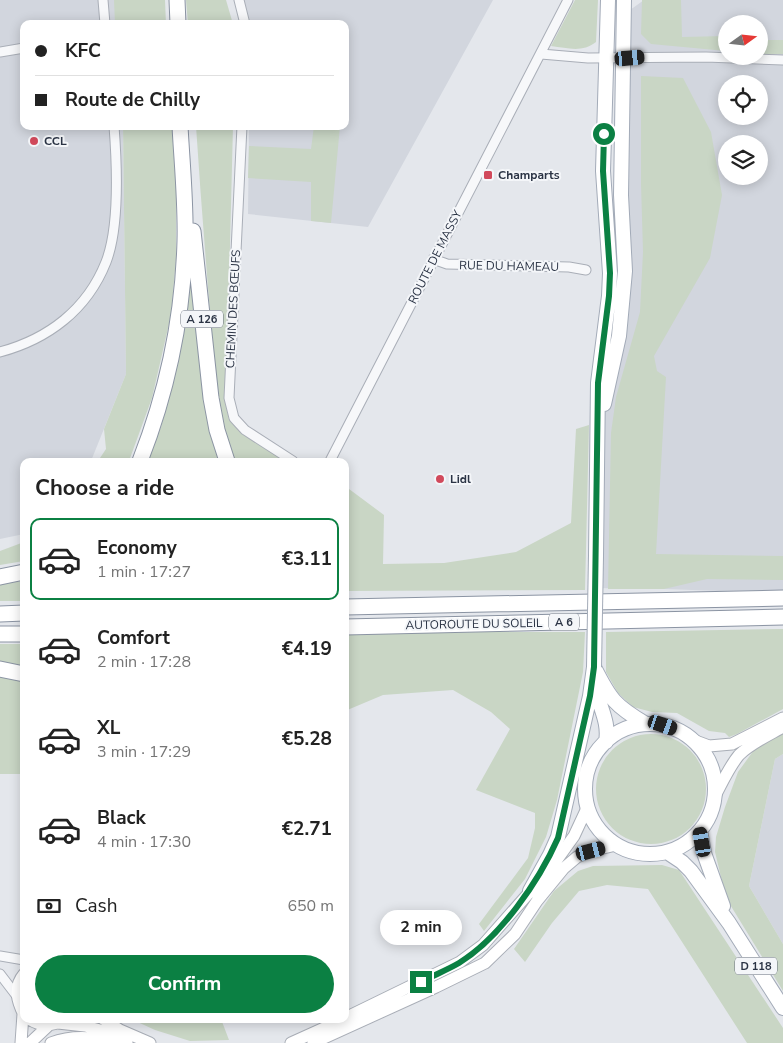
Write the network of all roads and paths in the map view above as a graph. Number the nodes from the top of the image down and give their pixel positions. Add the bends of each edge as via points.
1 (103, 0) edge
2 (172, 0) edge
3 (177, 0) edge
4 (239, 0) edge
5 (568, 0) edge
6 (608, 0) edge
7 (624, 0) edge
8 (105, 20) edge
9 (174, 20) edge
10 (178, 20) edge
11 (244, 20) edge
12 (20, 49) edge
13 (0, 52) edge
14 (542, 54) junction
15 (606, 58) junction
16 (622, 58) junction
17 (783, 60) edge
18 (114, 130) edge
19 (180, 130) edge
20 (185, 130) edge
21 (242, 130) edge
22 (433, 259) junction
23 (586, 270) dead end
24 (0, 352) edge
25 (598, 426) junction
26 (141, 458) edge
27 (226, 458) edge
28 (288, 458) edge
29 (332, 458) edge
30 (20, 573) edge
31 (0, 577) edge
32 (783, 598) edge
33 (349, 607) edge
34 (0, 614) edge
35 (20, 614) edge
36 (783, 617) edge
37 (349, 627) edge
38 (0, 634) edge
39 (20, 634) edge
40 (594, 667) junction
41 (0, 668) edge
42 (20, 673) edge
43 (783, 718) edge
44 (646, 724) junction
45 (783, 727) edge
46 (693, 740) junction
47 (606, 742) junction
48 (715, 796) junction
49 (588, 806) junction
50 (700, 831) junction
51 (616, 845) junction
52 (667, 852) junction
53 (530, 891) junction
54 (729, 923) junction
55 (0, 956) edge
56 (20, 959) edge
57 (0, 974) edge
58 (20, 981) edge
59 (16, 995) junction
60 (20, 1004) edge
61 (783, 1008) edge
62 (349, 1017) edge
63 (23, 1023) edge
64 (57, 1023) edge
65 (65, 1023) edge
66 (109, 1023) edge
67 (336, 1023) edge
68 (21, 1043) edge
69 (30, 1043) edge
70 (51, 1043) edge
71 (121, 1043) edge
72 (127, 1043) edge
73 (150, 1043) edge
74 (291, 1043) edge
75 (313, 1043) edge

1 - 8 street
2 - 9 highway
3 - 10 highway
4 - 11 street
5 - 14 street, ROUTE DE MASSY
6 - 15 main road
7 - 16 main road
12 - 13 street
14 - 15 street
14 - 22 street, ROUTE DE MASSY
15 - 16 street
15 - 25 main road via 603,171 610,273 598,383
16 - 17 street via 697,56
16 - 25 main road via 621,195 625,272 619,336
18 - 24 street via 116,207 106,261 98,279 87,297 55,328 37,339
19 - 26 highway, A 126 via 185,232 182,283 167,373
20 - 27 highway, A 126 via 211,398 216,430
21 - 28 street, CHEMIN DES BŒUFS via 229,398 234,418 245,430
22 - 23 street, RUE DU HAMEAU via 447,264
22 - 29 street, ROUTE DE MASSY
25 - 40 main road, bridge
30 - 31 highway
32 - 33 highway, AUTOROUTE DU SOLEIL / A 6
34 - 35 highway
36 - 37 highway, AUTOROUTE DU SOLEIL / A 6
38 - 39 highway
40 - 44 main road via 614,702
40 - 47 main road via 596,695 608,733
40 - 53 main road via 558,838
41 - 42 highway
43 - 46 main road via 732,744 709,746
44 - 46 main road via 663,725
44 - 47 main road via 624,730
45 - 48 main road via 741,754
46 - 48 main road via 711,766
47 - 49 main road via 588,771 585,789
48 - 50 main road via 710,815
49 - 51 main road via 594,821
49 - 53 main road via 574,836
50 - 52 main road via 685,844
50 - 54 main road, D 118 via 704,853
51 - 52 main road via 632,852
51 - 75 main road via 577,857 564,868 515,934 485,963
52 - 54 main road, D 118 via 691,871
53 - 62 main road via 482,945 460,962
54 - 61 main road, D 118
55 - 56 street
57 - 59 street
58 - 59 main road
59 - 60 main road
63 - 68 main road
64 - 69 main road
65 - 72 main road via 100,1030
66 - 73 main road
67 - 74 main road
70 - 71 main road via 84,1037

